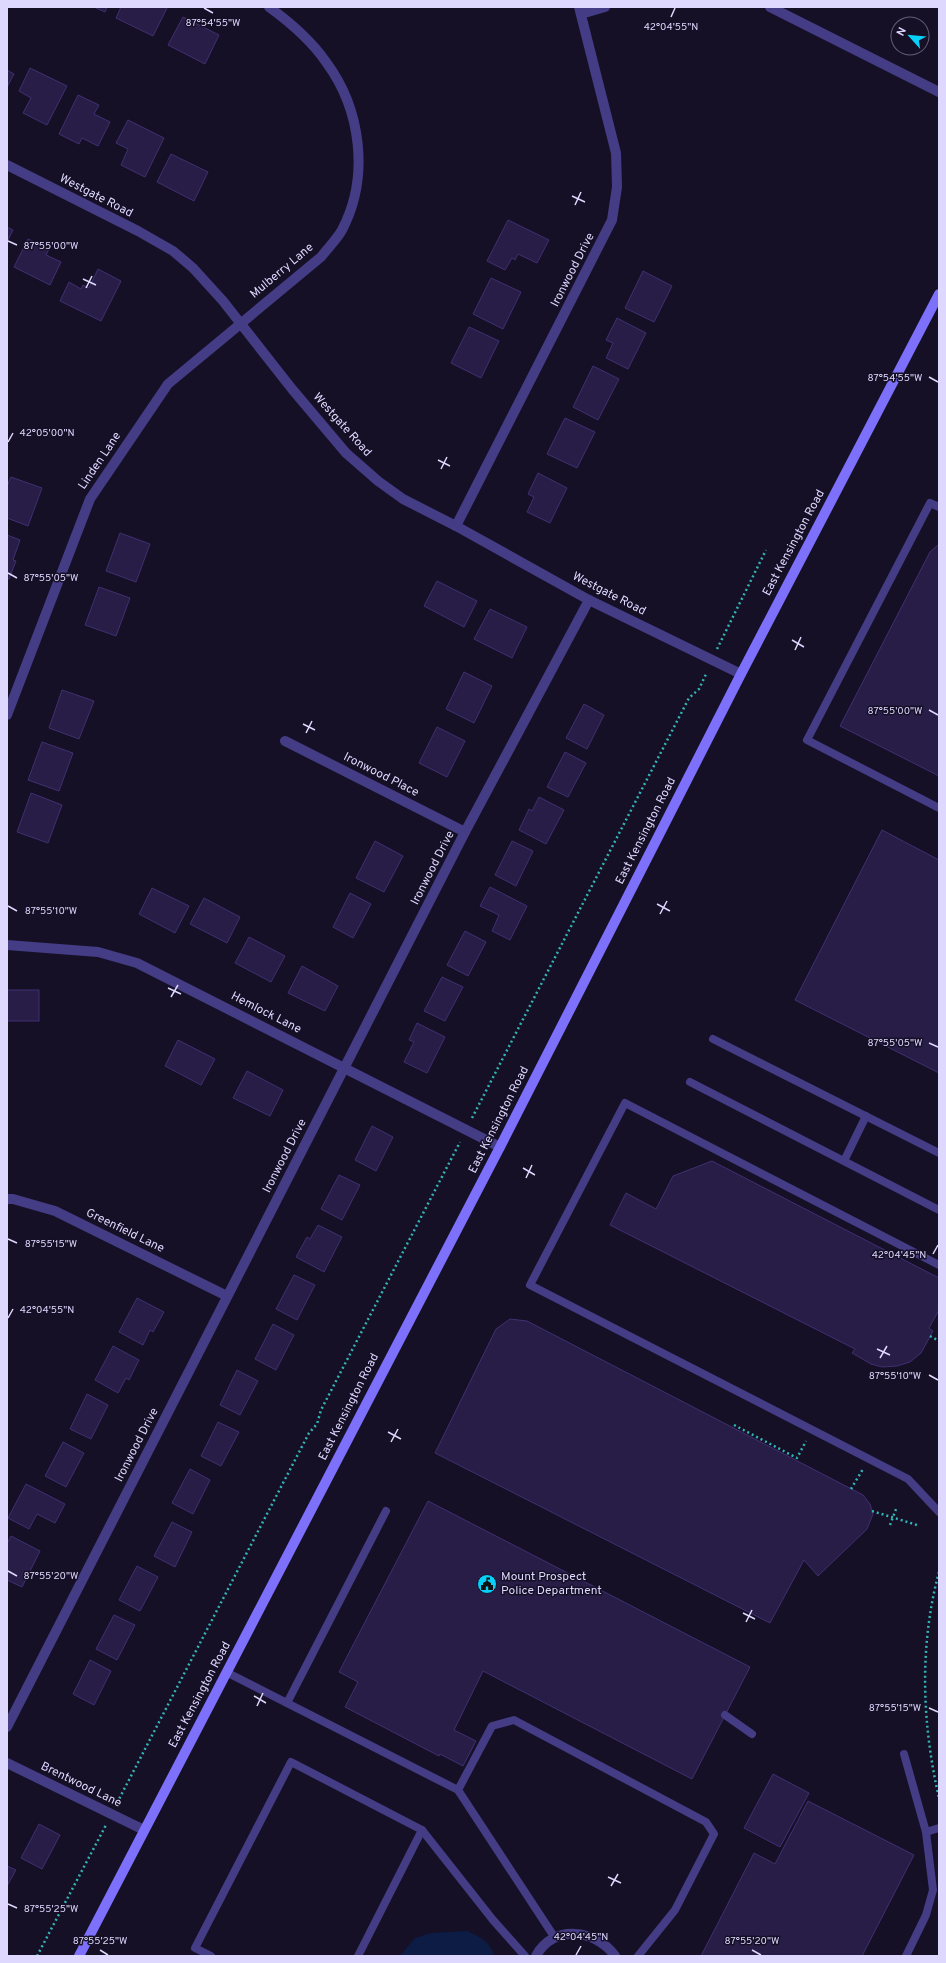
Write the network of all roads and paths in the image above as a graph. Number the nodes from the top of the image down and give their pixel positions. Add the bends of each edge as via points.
1 (269, 7) edge
2 (604, 7) edge
3 (770, 7) edge
4 (580, 10) edge
5 (939, 92) edge
6 (7, 165) edge
7 (939, 294) edge
8 (240, 324) junction
9 (939, 507) edge
10 (456, 526) junction
11 (766, 550) dead end
12 (589, 600) junction
13 (712, 660) junction
14 (741, 674) junction
15 (7, 715) edge
16 (285, 741) dead end
17 (939, 808) edge
18 (466, 832) junction
19 (7, 945) edge
20 (712, 1039) dead end
21 (345, 1068) junction
22 (690, 1082) dead end
23 (866, 1116) junction
24 (466, 1130) junction
25 (500, 1147) junction
26 (939, 1153) edge
27 (844, 1161) junction
28 (7, 1199) edge
29 (939, 1210) edge
30 (939, 1265) edge
31 (227, 1296) junction
32 (930, 1336) dead end
33 (939, 1341) edge
34 (734, 1425) dead end
35 (812, 1430) junction
36 (868, 1459) junction
37 (851, 1489) dead end
38 (896, 1509) dead end
39 (386, 1511) dead end
40 (872, 1511) dead end
41 (939, 1512) edge
42 (893, 1518) junction
43 (890, 1525) dead end
44 (917, 1525) dead end
45 (939, 1572) edge
46 (226, 1672) junction
47 (287, 1703) junction
48 (725, 1715) dead end
49 (7, 1727) edge
50 (752, 1734) dead end
51 (904, 1754) dead end
52 (7, 1763) edge
53 (458, 1790) junction
54 (939, 1798) edge
55 (111, 1814) junction
56 (939, 1828) edge
57 (144, 1830) junction
58 (422, 1830) junction
59 (926, 1832) junction
60 (555, 1938) junction
61 (37, 1956) edge
62 (79, 1956) edge
63 (211, 1956) edge
64 (358, 1956) edge
65 (526, 1956) edge
66 (536, 1956) edge
67 (615, 1956) edge
68 (638, 1956) edge
69 (906, 1956) edge

1 - 8 street, Mulberry Lane via 291,23 311,43 327,62 343,90 354,120 359,145 359,177 342,230 321,257
2 - 4 street
3 - 5 street
4 - 10 street, Ironwood Drive via 616,153 617,187 612,220
6 - 8 street, Westgate Road via 173,251 224,301
7 - 14 main road, East Kensington Road
8 - 10 street, Westgate Road via 346,453 403,499
8 - 15 street, Linden Lane via 168,384 90,498
9 - 17 lane via 930,503 807,740
10 - 12 street, Westgate Road
11 - 13 path
12 - 13 street, Westgate Road
12 - 18 street, Ironwood Drive
13 - 14 street, Westgate Road
13 - 24 path via 699,689 689,698
14 - 25 main road, East Kensington Road
16 - 18 street, Ironwood Place
18 - 21 street, Ironwood Drive
19 - 21 street, Hemlock Lane via 98,952 137,963
20 - 23 lane
21 - 24 street, Hemlock Lane
21 - 31 street, Ironwood Drive
22 - 27 lane
23 - 26 lane
23 - 27 lane
24 - 25 street, Hemlock Lane
24 - 55 path via 321,1410 317,1424 309,1433
25 - 46 main road, East Kensington Road
27 - 29 lane
28 - 31 street, Greenfield Lane via 20,1200 55,1211
30 - 35 lane via 625,1104 530,1285
31 - 49 street, Ironwood Drive
32 - 33 path
34 - 35 path via 797,1458
35 - 36 lane
36 - 37 path
36 - 41 lane via 908,1479
38 - 42 path
39 - 47 lane
40 - 42 path
42 - 43 path
42 - 44 path
45 - 54 path via 928,1634 925,1699 931,1757
46 - 47 lane
46 - 57 main road, East Kensington Road
47 - 53 lane
48 - 50 lane
51 - 59 lane
52 - 55 street, Brentwood Lane
53 - 60 lane
53 - 68 lane via 492,1726 514,1720 706,1822 714,1834 675,1910
55 - 57 street, Brentwood Lane
55 - 61 path
56 - 59 lane
57 - 62 main road, East Kensington Road
58 - 63 lane via 291,1762 195,1948
58 - 64 lane
58 - 65 lane via 493,1920
59 - 69 lane via 934,1890 926,1915
60 - 66 street
60 - 67 street via 569,1934 584,1934 597,1939

